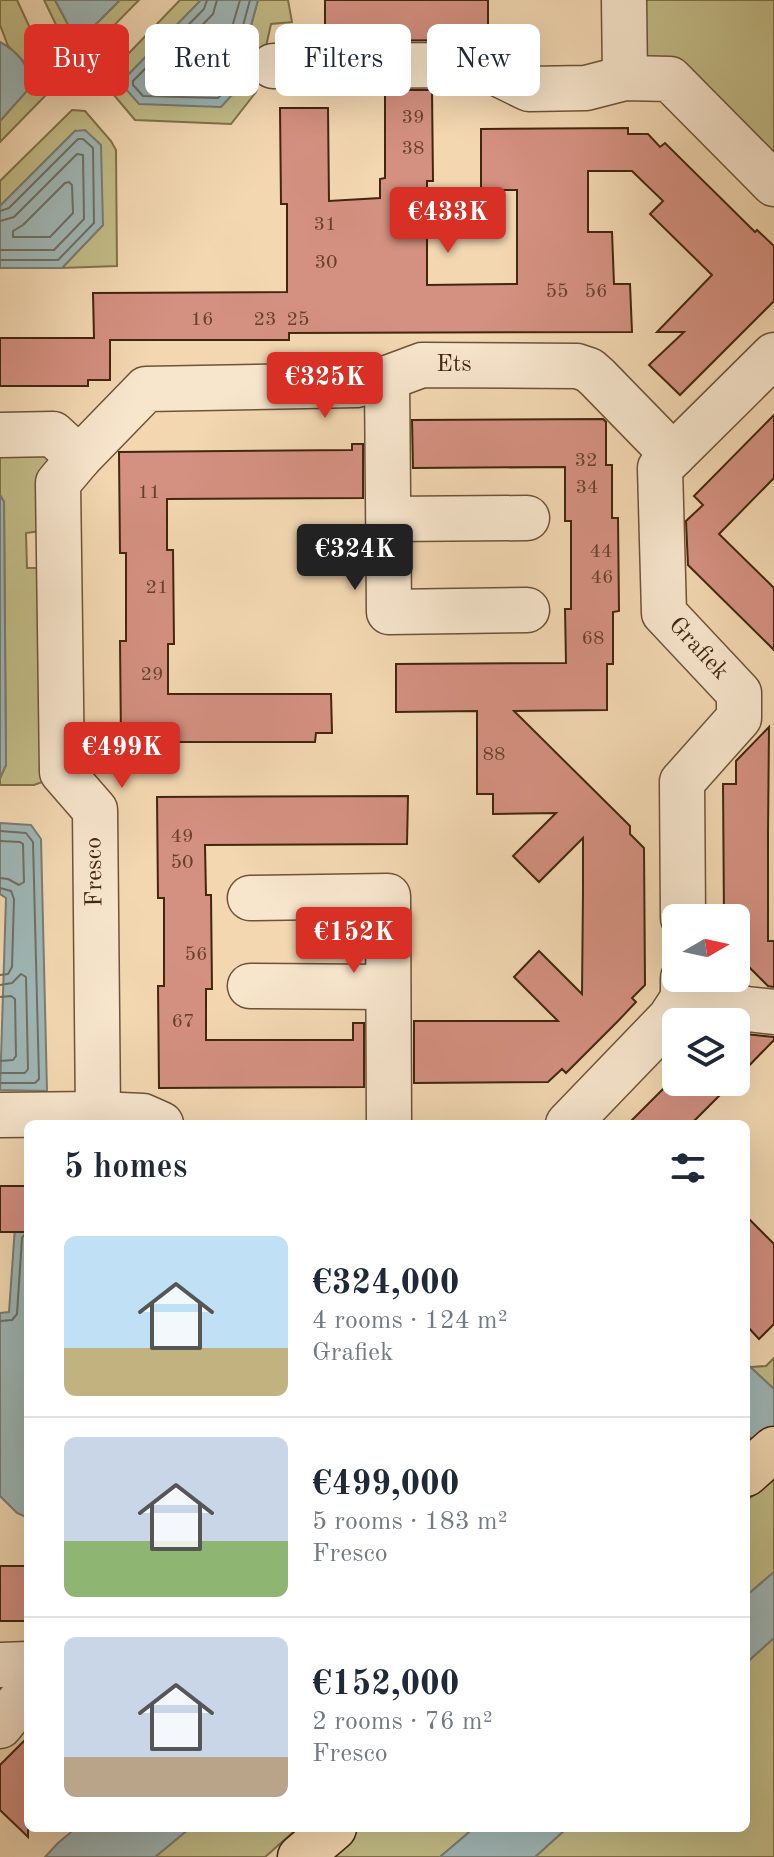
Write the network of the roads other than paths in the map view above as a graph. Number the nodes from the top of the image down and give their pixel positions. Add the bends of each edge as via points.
1 (624, 0) edge
2 (273, 66) dead end
3 (625, 78) junction
4 (774, 184) edge
5 (774, 355) edge
6 (387, 378) junction
7 (0, 435) edge
8 (673, 455) junction
9 (79, 458) junction
10 (527, 518) dead end
11 (389, 519) junction
12 (527, 610) dead end
13 (757, 693) edge
14 (250, 898) dead end
15 (683, 904) edge
16 (250, 986) dead end
17 (388, 987) junction
18 (681, 992) edge
19 (698, 992) edge
20 (774, 1012) edge
21 (98, 1114) junction
22 (0, 1115) edge
23 (152, 1120) edge
24 (389, 1120) edge
25 (572, 1120) edge
26 (774, 1449) edge
27 (750, 1470) edge
28 (24, 1664) edge
29 (0, 1665) edge
30 (24, 1696) edge
31 (0, 1726) edge
32 (329, 1832) edge
33 (300, 1857) edge

1 - 3 street
2 - 3 street via 480,65 529,89 586,88
3 - 4 street via 670,79
5 - 8 street, Grafiek
6 - 8 street, Ets via 422,365 577,366 597,377
6 - 9 street, Ets via 356,385 146,389
6 - 11 street
7 - 9 street via 53,434
8 - 13 street, Grafiek via 660,468 664,613
9 - 21 street, Fresco via 58,483 62,772 95,810
10 - 11 street
11 - 12 street via 389,612
13 - 15 street, Grafiek via 682,782
14 - 17 street via 388,896
16 - 17 street
17 - 24 street
18 - 25 street via 670,1018
19 - 20 street
21 - 22 street
21 - 23 street
26 - 27 main road
28 - 29 street
30 - 31 street
32 - 33 main road

